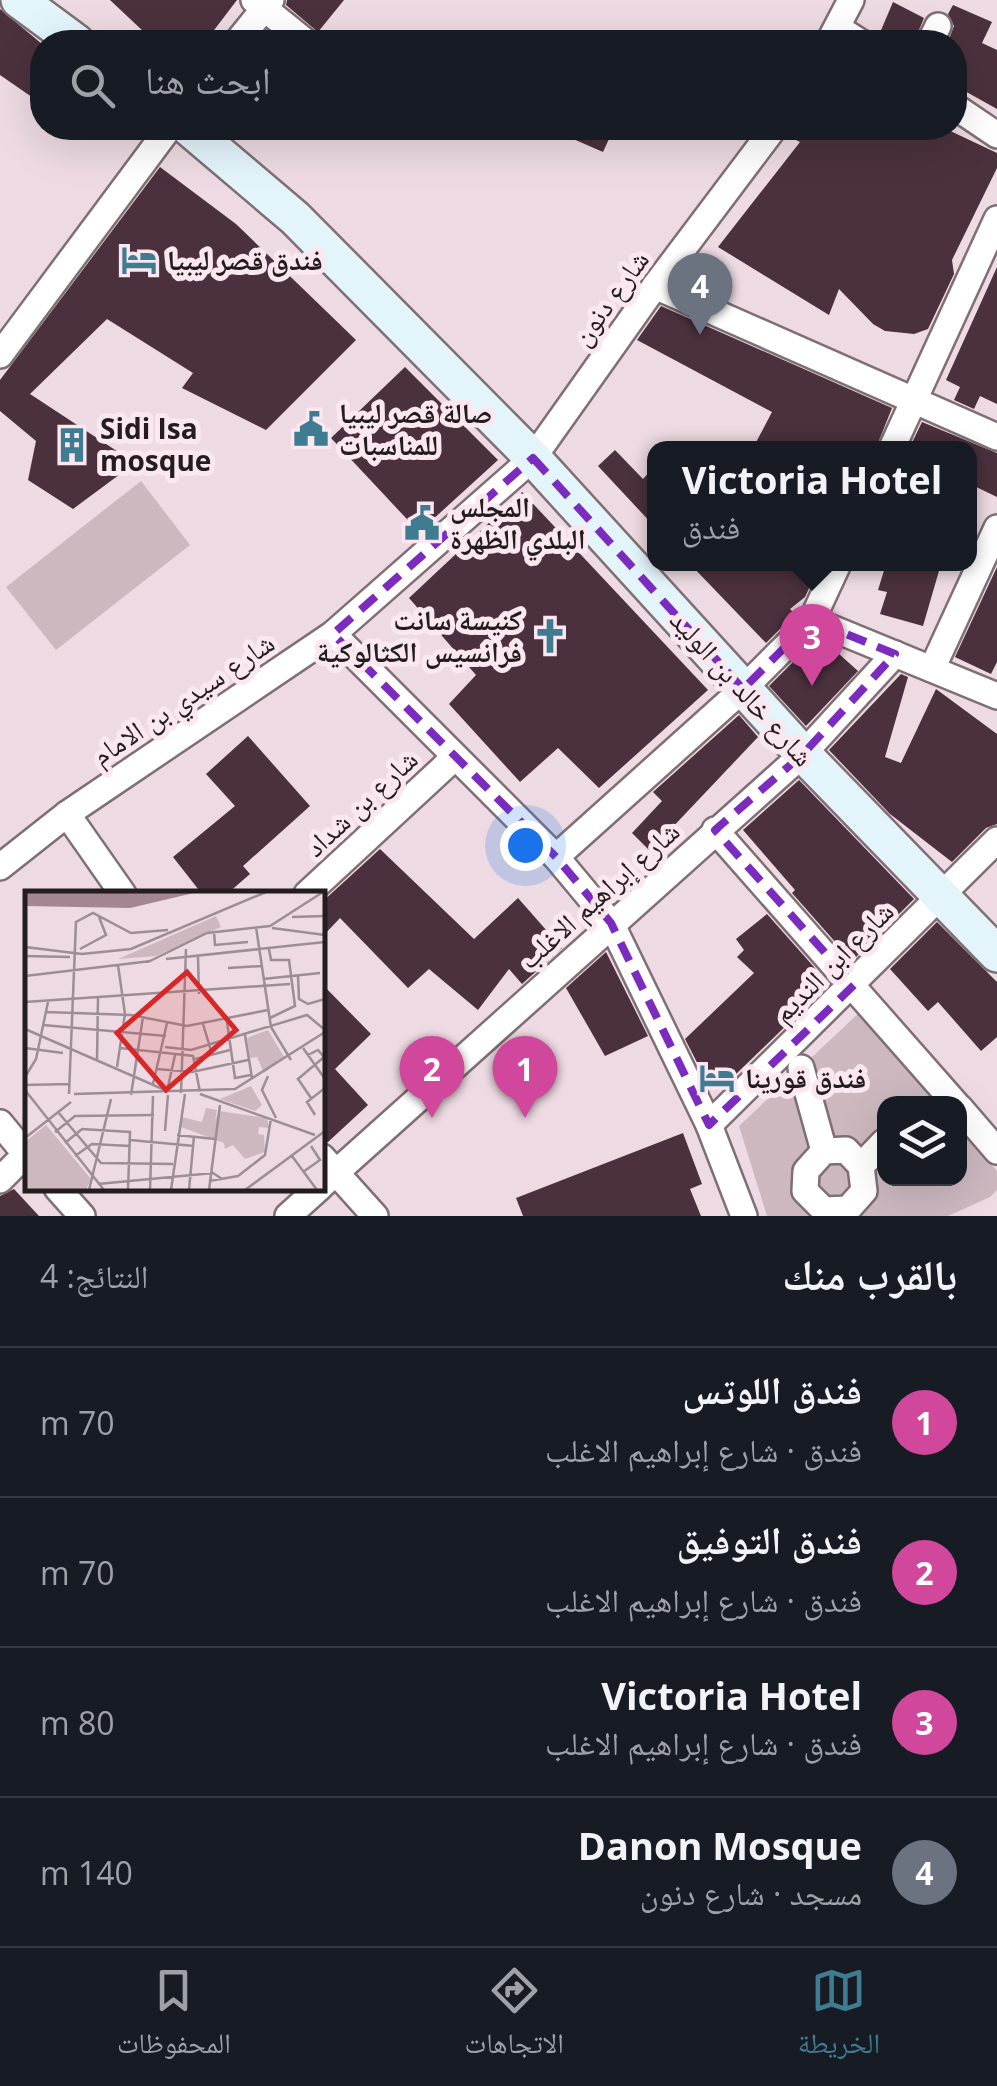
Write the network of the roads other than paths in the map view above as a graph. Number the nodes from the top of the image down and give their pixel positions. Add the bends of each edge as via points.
1 (19, 0) edge
2 (851, 0) edge
3 (263, 3) edge
4 (60, 30) edge
5 (245, 30) edge
6 (293, 30) edge
7 (836, 30) edge
8 (967, 115) edge
9 (997, 135) edge
10 (160, 140) edge
11 (202, 140) edge
12 (765, 140) edge
13 (997, 220) edge
14 (654, 286) junction
15 (0, 355) edge
16 (915, 398) junction
17 (997, 437) edge
18 (895, 441) edge
19 (532, 458) junction
20 (997, 528) edge
21 (835, 571) edge
22 (812, 620) junction
23 (333, 634) junction
24 (894, 654) junction
25 (932, 670) junction
26 (744, 689) junction
27 (997, 696) edge
28 (803, 754) junction
29 (455, 757) junction
30 (67, 814) junction
31 (715, 830) junction
32 (997, 840) edge
33 (556, 857) junction
34 (0, 867) edge
35 (121, 891) edge
36 (310, 891) edge
37 (940, 899) junction
38 (611, 924) junction
39 (997, 954) edge
40 (854, 985) junction
41 (801, 1068) dead end
42 (949, 1096) edge
43 (967, 1116) edge
44 (0, 1123) edge
45 (709, 1125) junction
46 (877, 1149) edge
47 (824, 1151) junction
48 (997, 1151) edge
49 (25, 1152) edge
50 (25, 1156) edge
51 (861, 1166) junction
52 (325, 1176) edge
53 (0, 1180) edge
54 (60, 1191) edge
55 (311, 1191) edge
56 (823, 1213) edge
57 (82, 1216) edge
58 (288, 1216) edge
59 (375, 1216) edge
60 (744, 1216) edge

1 - 4 street
2 - 7 street
3 - 5 street
3 - 6 street
8 - 9 street
10 - 15 street
11 - 19 street, شارع خالد بن الوليد via 295,218
12 - 14 street, شارع دنون
13 - 16 street
14 - 16 street
14 - 19 street, شارع دنون
16 - 17 street
16 - 18 street
19 - 23 street, شارع سيدي بن الامام
19 - 26 street, شارع خالد بن الوليد
20 - 25 street
21 - 22 street
22 - 24 street
22 - 26 street
23 - 29 street
23 - 30 street, شارع سيدي بن الامام
24 - 25 street
24 - 28 street, شارع إبراهيم الاغلب
25 - 27 street
26 - 28 street, شارع خالد بن الوليد
26 - 33 street
28 - 31 street, شارع إبراهيم الاغلب
28 - 37 street, شارع خالد بن الوليد
29 - 33 street
29 - 36 street, شارع بن شداد
30 - 34 street, شارع سيدي بن الامام
30 - 35 street
31 - 38 street, شارع إبراهيم الاغلب
31 - 40 street
32 - 37 street, شارع ابن النديم
33 - 38 street
37 - 39 street, شارع خالد بن الوليد
37 - 40 street, شارع ابن النديم
38 - 45 street
38 - 52 street, شارع إبراهيم الاغلب
40 - 42 street
40 - 45 street, شارع ابن النديم
41 - 47 street
43 - 48 street
44 - 49 street
45 - 60 street
46 - 51 street
47 - 51 street via 846,1150
47 - 56 street via 806,1171 805,1191
50 - 53 street
51 - 56 street via 864,1191 848,1209
52 - 59 street
54 - 57 street
55 - 58 street, شارع إبراهيم الاغلب

